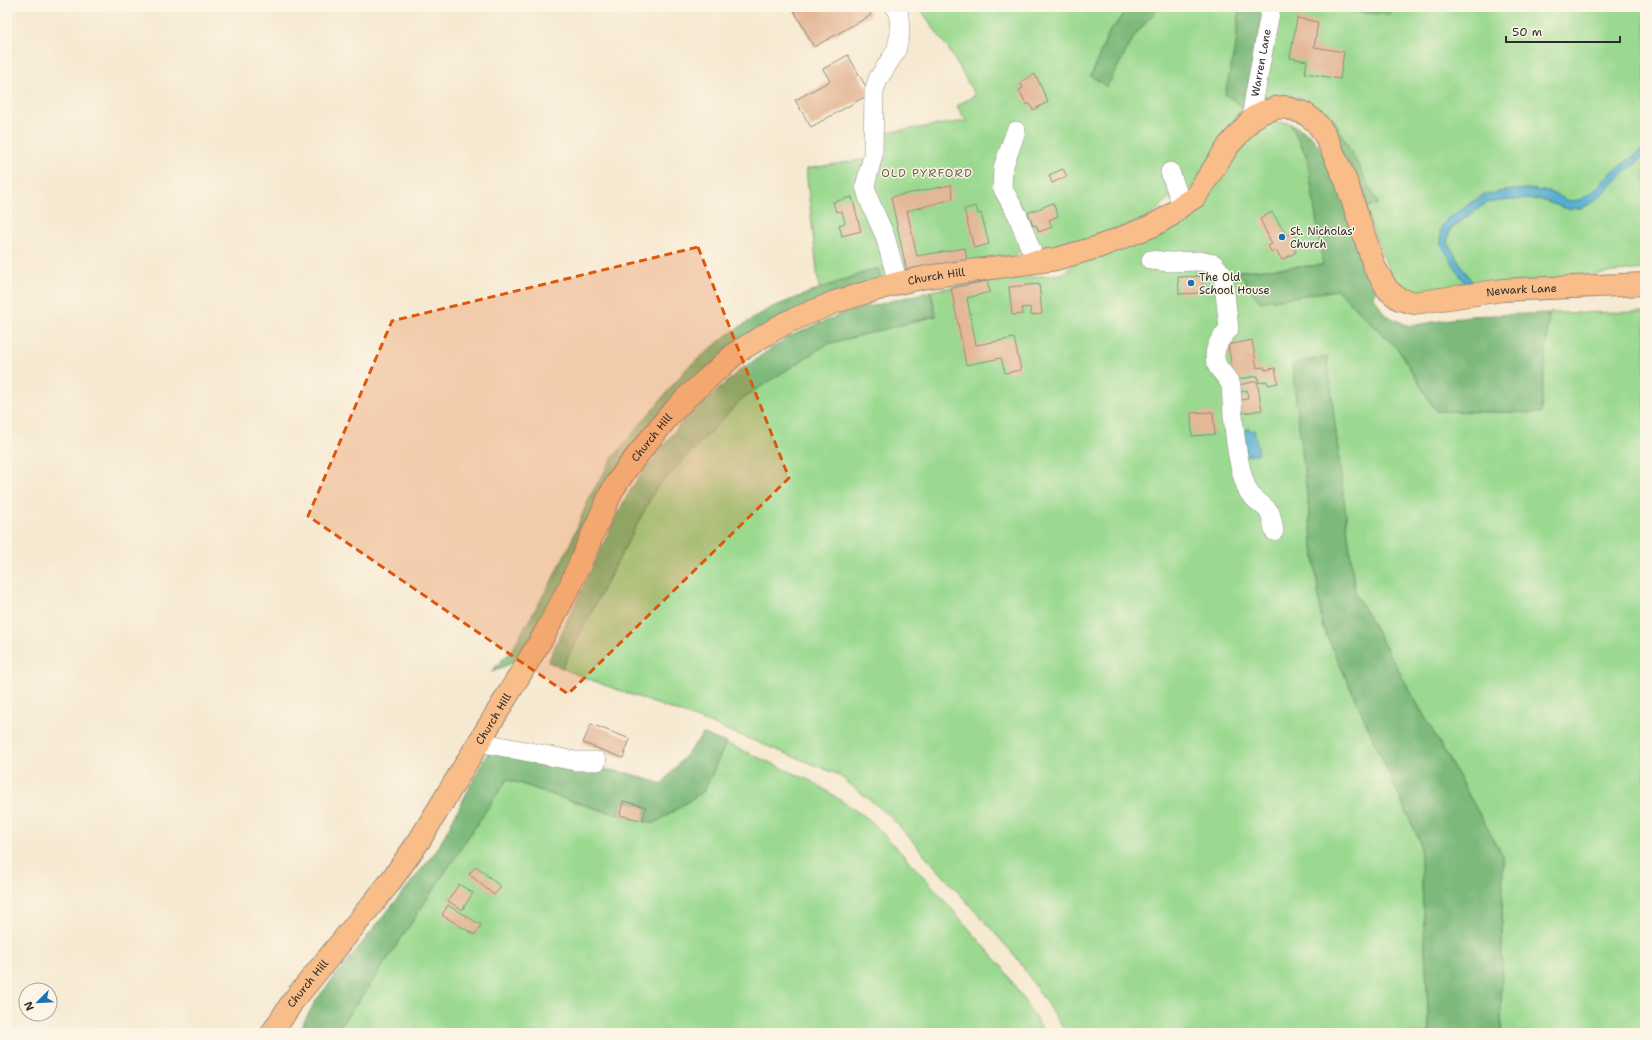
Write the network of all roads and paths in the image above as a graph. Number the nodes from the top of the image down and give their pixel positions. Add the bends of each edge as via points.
1 (896, 7) edge
2 (1271, 7) edge
3 (1253, 118) junction
4 (1016, 131) dead end
5 (1170, 172) dead end
6 (1182, 206) junction
7 (1151, 260) dead end
8 (1036, 263) junction
9 (898, 283) junction
10 (1645, 284) edge
11 (1274, 531) dead end
12 (479, 742) junction
13 (597, 761) dead end
14 (272, 1033) edge

1 - 9 street via 900,34 896,51 878,79 874,92 872,155 866,186 869,200 885,236
2 - 3 street, Warren Lane via 1253,105
3 - 6 main road, Church Hill via 1229,145 1195,197
3 - 10 main road, Newark Lane via 1263,112 1284,107 1304,113 1316,122 1324,133 1346,181 1376,268 1388,290 1399,299 1414,303 1503,290
4 - 8 street via 1002,168 1002,187
5 - 6 street
6 - 8 main road, Church Hill via 1152,226 1075,255
7 - 11 street via 1207,262 1214,264 1223,275 1229,329 1216,347 1214,356 1231,386 1235,433 1244,481 1254,500 1270,514
8 - 9 main road, Church Hill
9 - 12 main road, Church Hill via 812,310 758,338 713,373 667,418 614,489 556,614
12 - 13 street via 574,761
12 - 14 main road, Church Hill via 415,847 387,886 293,1000

